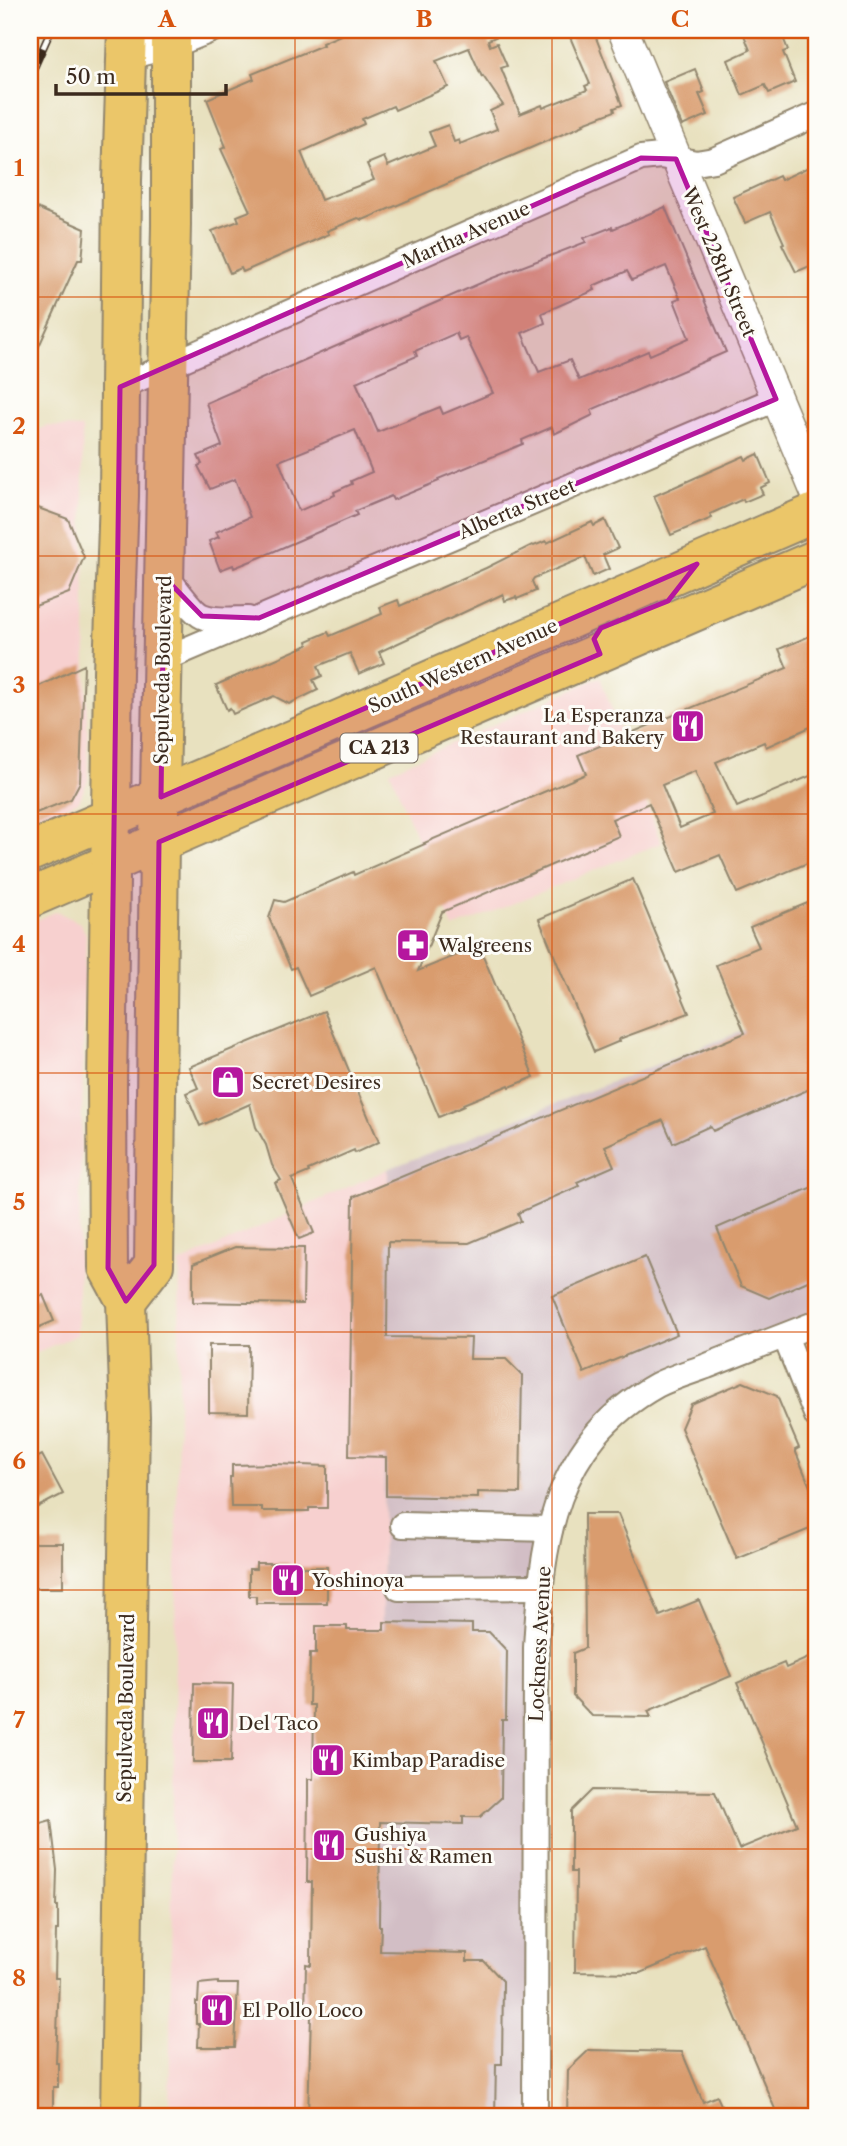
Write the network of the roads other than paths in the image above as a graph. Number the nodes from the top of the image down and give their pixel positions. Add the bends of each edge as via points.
1 (211, 30) edge
2 (622, 30) edge
3 (171, 38) edge
4 (127, 43) edge
5 (817, 114) edge
6 (677, 159) junction
7 (168, 366) junction
8 (120, 387) junction
9 (776, 399) junction
10 (817, 495) edge
11 (817, 512) edge
12 (817, 559) edge
13 (697, 564) junction
14 (164, 573) junction
15 (259, 618) junction
16 (600, 654) junction
17 (162, 660) junction
18 (161, 797) junction
19 (112, 817) junction
20 (159, 842) junction
21 (30, 852) edge
22 (109, 864) junction
23 (30, 898) edge
24 (126, 1301) junction
25 (817, 1323) edge
26 (785, 1336) junction
27 (817, 1416) edge
28 (403, 1525) dead end
29 (550, 1530) junction
30 (540, 1587) junction
31 (399, 1588) dead end
32 (120, 2116) edge
33 (536, 2116) edge

1 - 3 street
2 - 6 street, West 228th Street
3 - 4 street
3 - 7 main road, Sepulveda Boulevard
4 - 8 main road, Sepulveda Boulevard
5 - 6 street, Martha Avenue via 715,160
6 - 7 street, Martha Avenue via 641,158
6 - 9 street, West 228th Street
7 - 8 street, Martha Avenue
7 - 14 main road, Sepulveda Boulevard
8 - 19 main road, Sepulveda Boulevard
9 - 10 street, West 228th Street
9 - 15 street, Alberta Street
11 - 13 main road, South Western Avenue / CA 213
12 - 16 main road, CA 213
13 - 16 main road via 689,582 668,601 601,628 594,639
13 - 18 main road, South Western Avenue / CA 213
14 - 15 street, Alberta Street via 202,616
14 - 17 main road, Sepulveda Boulevard
15 - 17 street, Alberta Street
16 - 20 main road, CA 213
17 - 18 main road, Sepulveda Boulevard
18 - 19 main road, South Western Avenue / CA 213
18 - 20 main road, Sepulveda Boulevard
19 - 21 main road, South Western Avenue / CA 213
19 - 22 main road, Sepulveda Boulevard
20 - 22 main road, CA 213
20 - 24 main road, Sepulveda Boulevard via 154,1265
22 - 23 main road, CA 213
22 - 24 main road, Sepulveda Boulevard via 108,1268
24 - 32 main road, Sepulveda Boulevard via 130,1418
25 - 26 street, Lockness Avenue
26 - 27 street
26 - 29 street, Lockness Avenue via 659,1384 622,1407 573,1468
28 - 29 street
29 - 30 street, Lockness Avenue
30 - 31 street
30 - 33 street, Lockness Avenue

